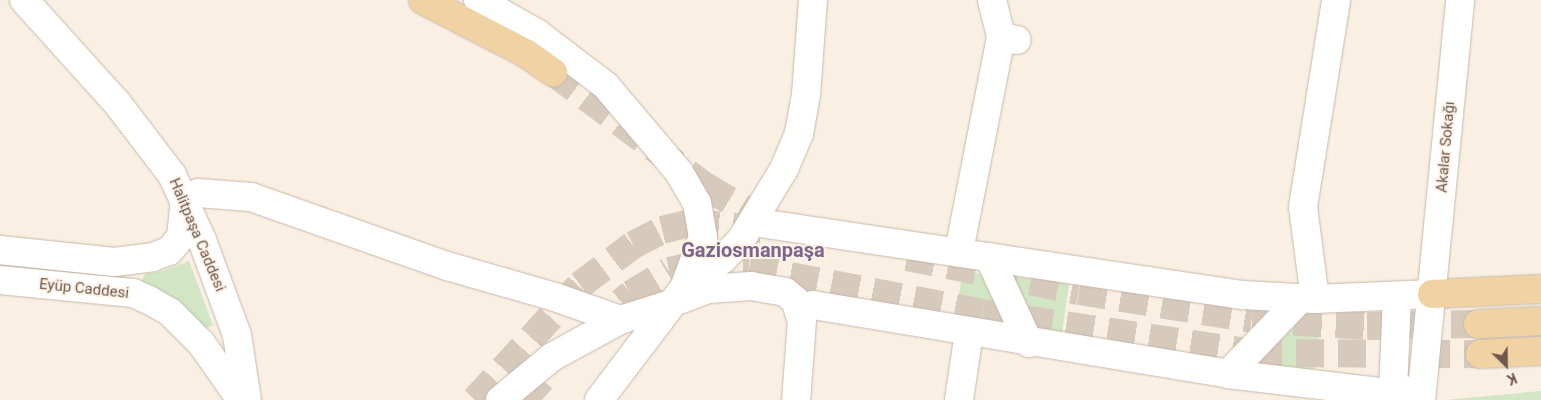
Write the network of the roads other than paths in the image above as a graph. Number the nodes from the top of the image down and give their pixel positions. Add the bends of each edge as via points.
1 (24, 0) edge
2 (423, 0) edge
3 (478, 0) edge
4 (813, 0) edge
5 (992, 0) edge
6 (1336, 0) edge
7 (1460, 0) edge
8 (553, 72) tunnel mouth
9 (192, 196) junction
10 (753, 222) junction
11 (0, 250) edge
12 (959, 251) junction
13 (989, 257) junction
14 (0, 280) edge
15 (1541, 289) edge
16 (1432, 294) junction
17 (678, 296) junction
18 (1397, 296) junction
19 (1308, 299) junction
20 (800, 308) junction
21 (620, 320) junction
22 (1541, 321) edge
23 (1478, 324) tunnel mouth
24 (969, 332) junction
25 (1029, 343) junction
26 (1541, 351) edge
27 (1480, 354) tunnel mouth
28 (1228, 374) junction
29 (1393, 392) junction
30 (1422, 395) edge
31 (240, 400) edge
32 (247, 400) edge
33 (500, 400) edge
34 (599, 400) edge
35 (796, 400) edge
36 (959, 400) edge

1 - 9 street, Halitpaşa Caddesi via 117,103
2 - 8 main road via 527,54
3 - 17 street via 538,34 606,86 679,172 697,203 703,229 698,253
4 - 10 street via 806,95 799,134 784,169
5 - 12 street via 1009,38
6 - 19 street via 1303,207
7 - 16 street, Akalar Sokağı
9 - 11 street, Eyüp Caddesi via 181,237 169,251 153,256 114,262
9 - 21 street via 251,196 438,263 555,297
9 - 32 street, Halitpaşa Caddesi via 237,335
10 - 12 street
10 - 17 street via 723,259
12 - 13 street
13 - 19 street via 1243,295
13 - 25 street
14 - 31 street, Eyüp Caddesi via 133,294 149,300 170,312 200,343
15 - 16 main road
16 - 18 street
16 - 30 street, Akalar Sokağı
17 - 20 street via 751,286 785,292
17 - 21 street
17 - 34 street
18 - 19 street
18 - 29 street
19 - 28 street
20 - 24 street via 813,305
20 - 35 street via 802,321
21 - 33 street via 552,356
22 - 23 main road
24 - 25 street
24 - 36 street
25 - 28 street
26 - 27 main road
28 - 29 street
29 - 30 street

